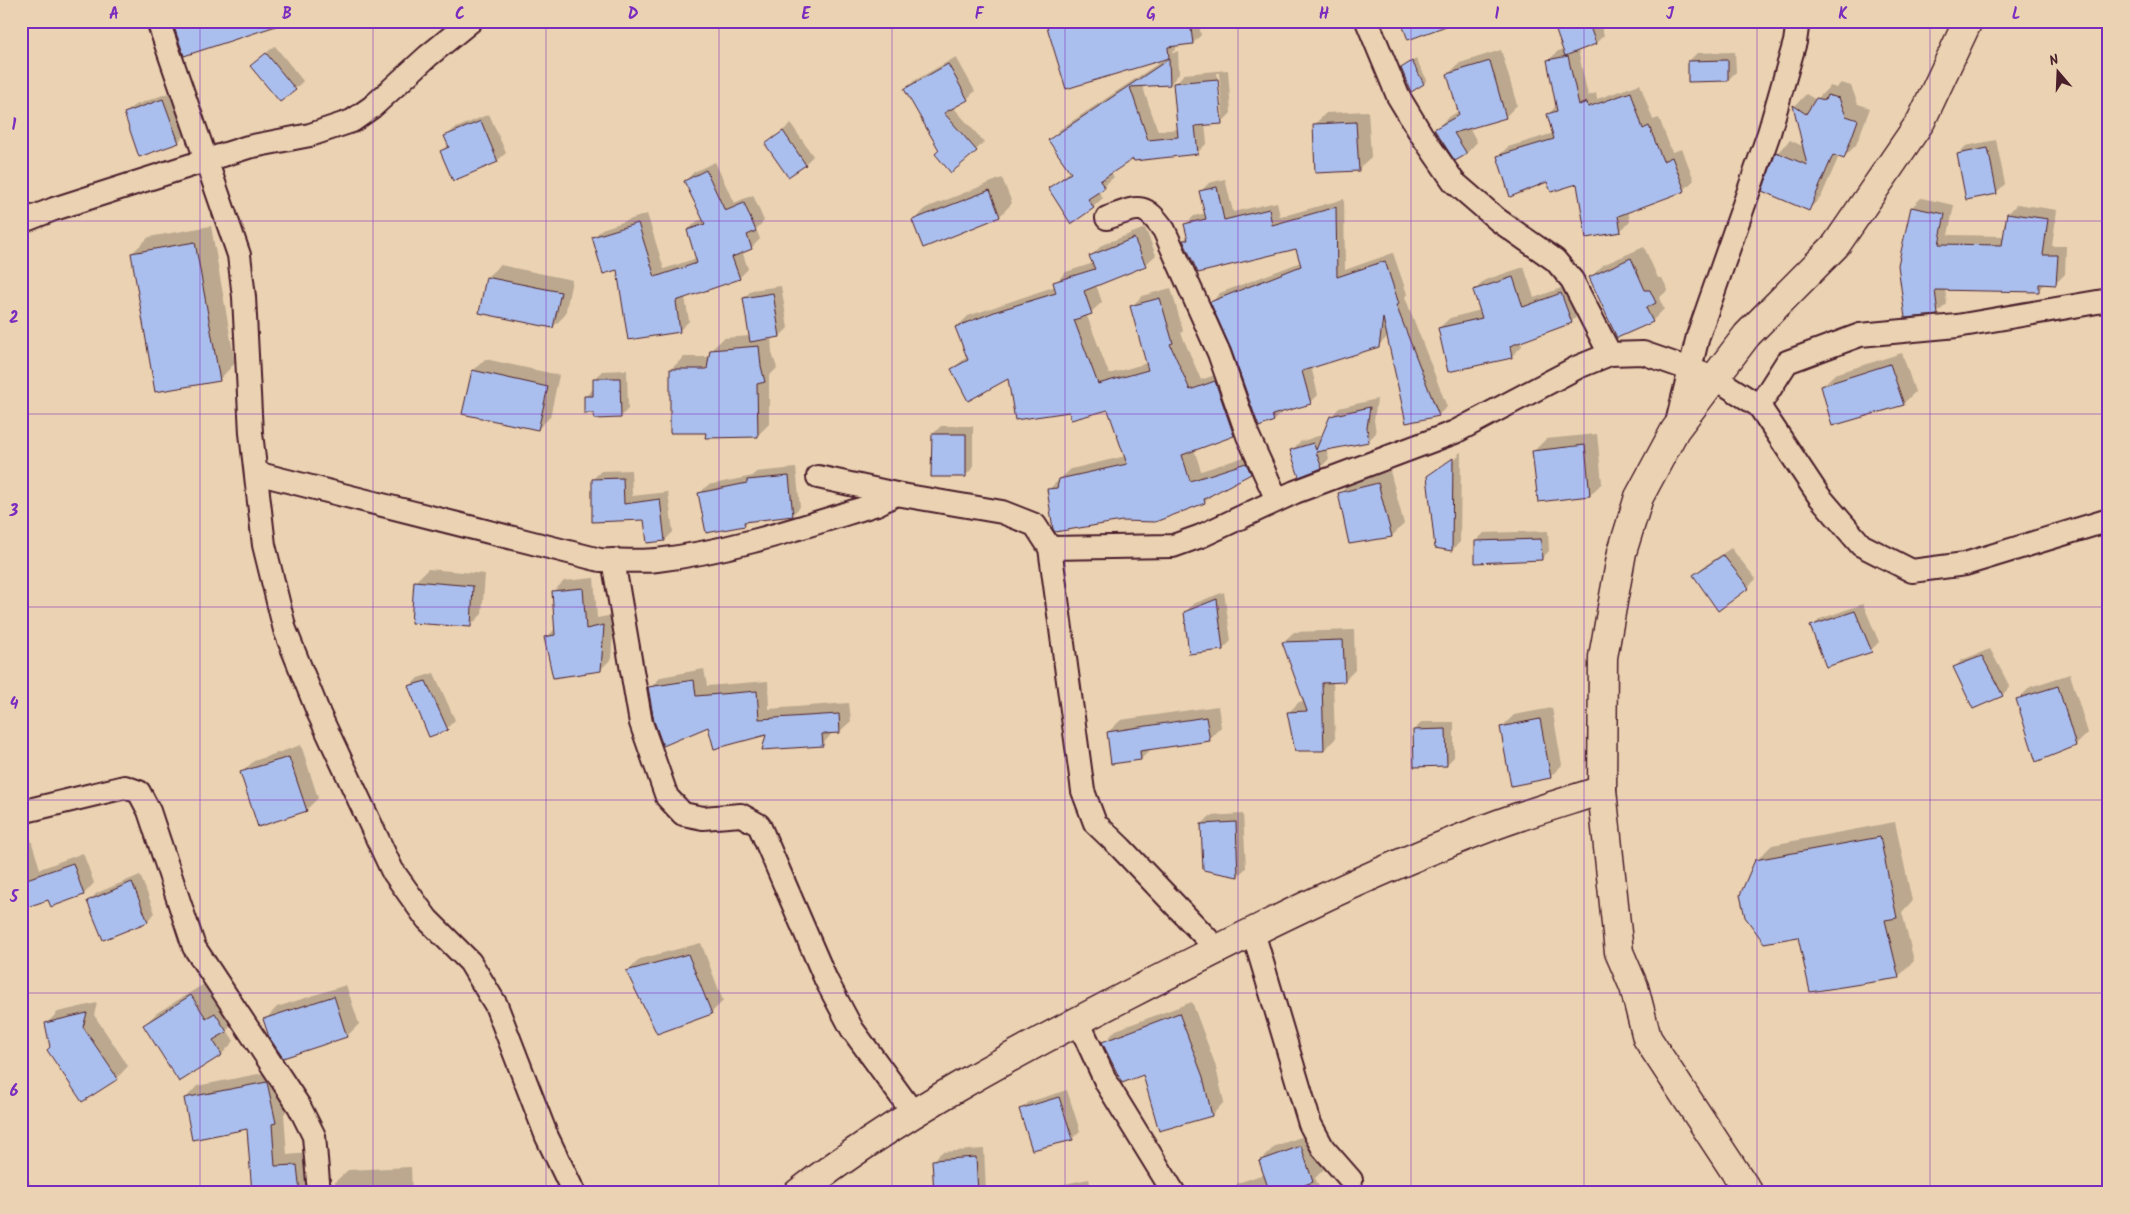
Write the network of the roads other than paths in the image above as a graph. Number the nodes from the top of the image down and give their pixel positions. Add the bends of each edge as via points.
1 (158, 21) edge
2 (471, 21) edge
3 (1367, 21) edge
4 (1798, 21) edge
5 (1968, 21) edge
6 (205, 160) junction
7 (1107, 218) dead end
8 (21, 222) edge
9 (2109, 300) edge
10 (1610, 354) junction
11 (1689, 369) junction
12 (1715, 378) junction
13 (1759, 406) junction
14 (1675, 430) junction
15 (256, 473) junction
16 (818, 476) dead end
17 (896, 494) junction
18 (1277, 500) junction
19 (2109, 520) edge
20 (1050, 548) junction
21 (613, 560) junction
22 (1602, 790) junction
23 (21, 812) edge
24 (1253, 932) junction
25 (1217, 949) junction
26 (1078, 1021) junction
27 (914, 1114) junction
28 (1351, 1180) dead end
29 (319, 1193) edge
30 (574, 1193) edge
31 (798, 1193) edge
32 (1174, 1193) edge
33 (1749, 1193) edge

1 - 6 street
2 - 6 street via 352,121 310,136 248,147
3 - 10 street via 1398,96 1454,182 1498,220 1556,260 1572,280
4 - 11 street via 1796,42 1769,134
5 - 12 street via 1921,121 1836,245 1747,335
6 - 8 street
6 - 15 street via 239,256
7 - 18 street via 1134,208 1151,212 1164,230 1219,353 1248,436
9 - 13 street via 1957,326 1860,334 1787,362
10 - 11 street via 1643,353
10 - 18 street via 1578,367 1455,432
11 - 12 street
11 - 14 street
12 - 13 street
12 - 14 street
13 - 19 street via 1819,496 1862,545 1912,572 1965,564
14 - 22 street via 1639,497 1622,552 1603,657
15 - 21 street via 600,560
15 - 30 street via 264,545 285,630 319,714 392,870 427,919 470,962 496,1005 547,1137
16 - 17 street
17 - 20 street via 1002,512 1035,525
17 - 21 street via 877,504 750,543 656,560
18 - 20 street via 1173,546
20 - 25 street via 1082,791 1095,823
21 - 27 street via 641,724 667,797 683,814 703,818 741,815 759,826 826,980 848,1021
22 - 24 street via 1491,826 1370,877
22 - 33 street via 1619,952 1634,987 1648,1038
23 - 29 street via 125,787 139,792 149,812 194,947 299,1106 314,1136
24 - 25 street
24 - 28 street via 1310,1124 1323,1148
25 - 26 street
26 - 27 street
26 - 32 street via 1107,1084
27 - 31 street

